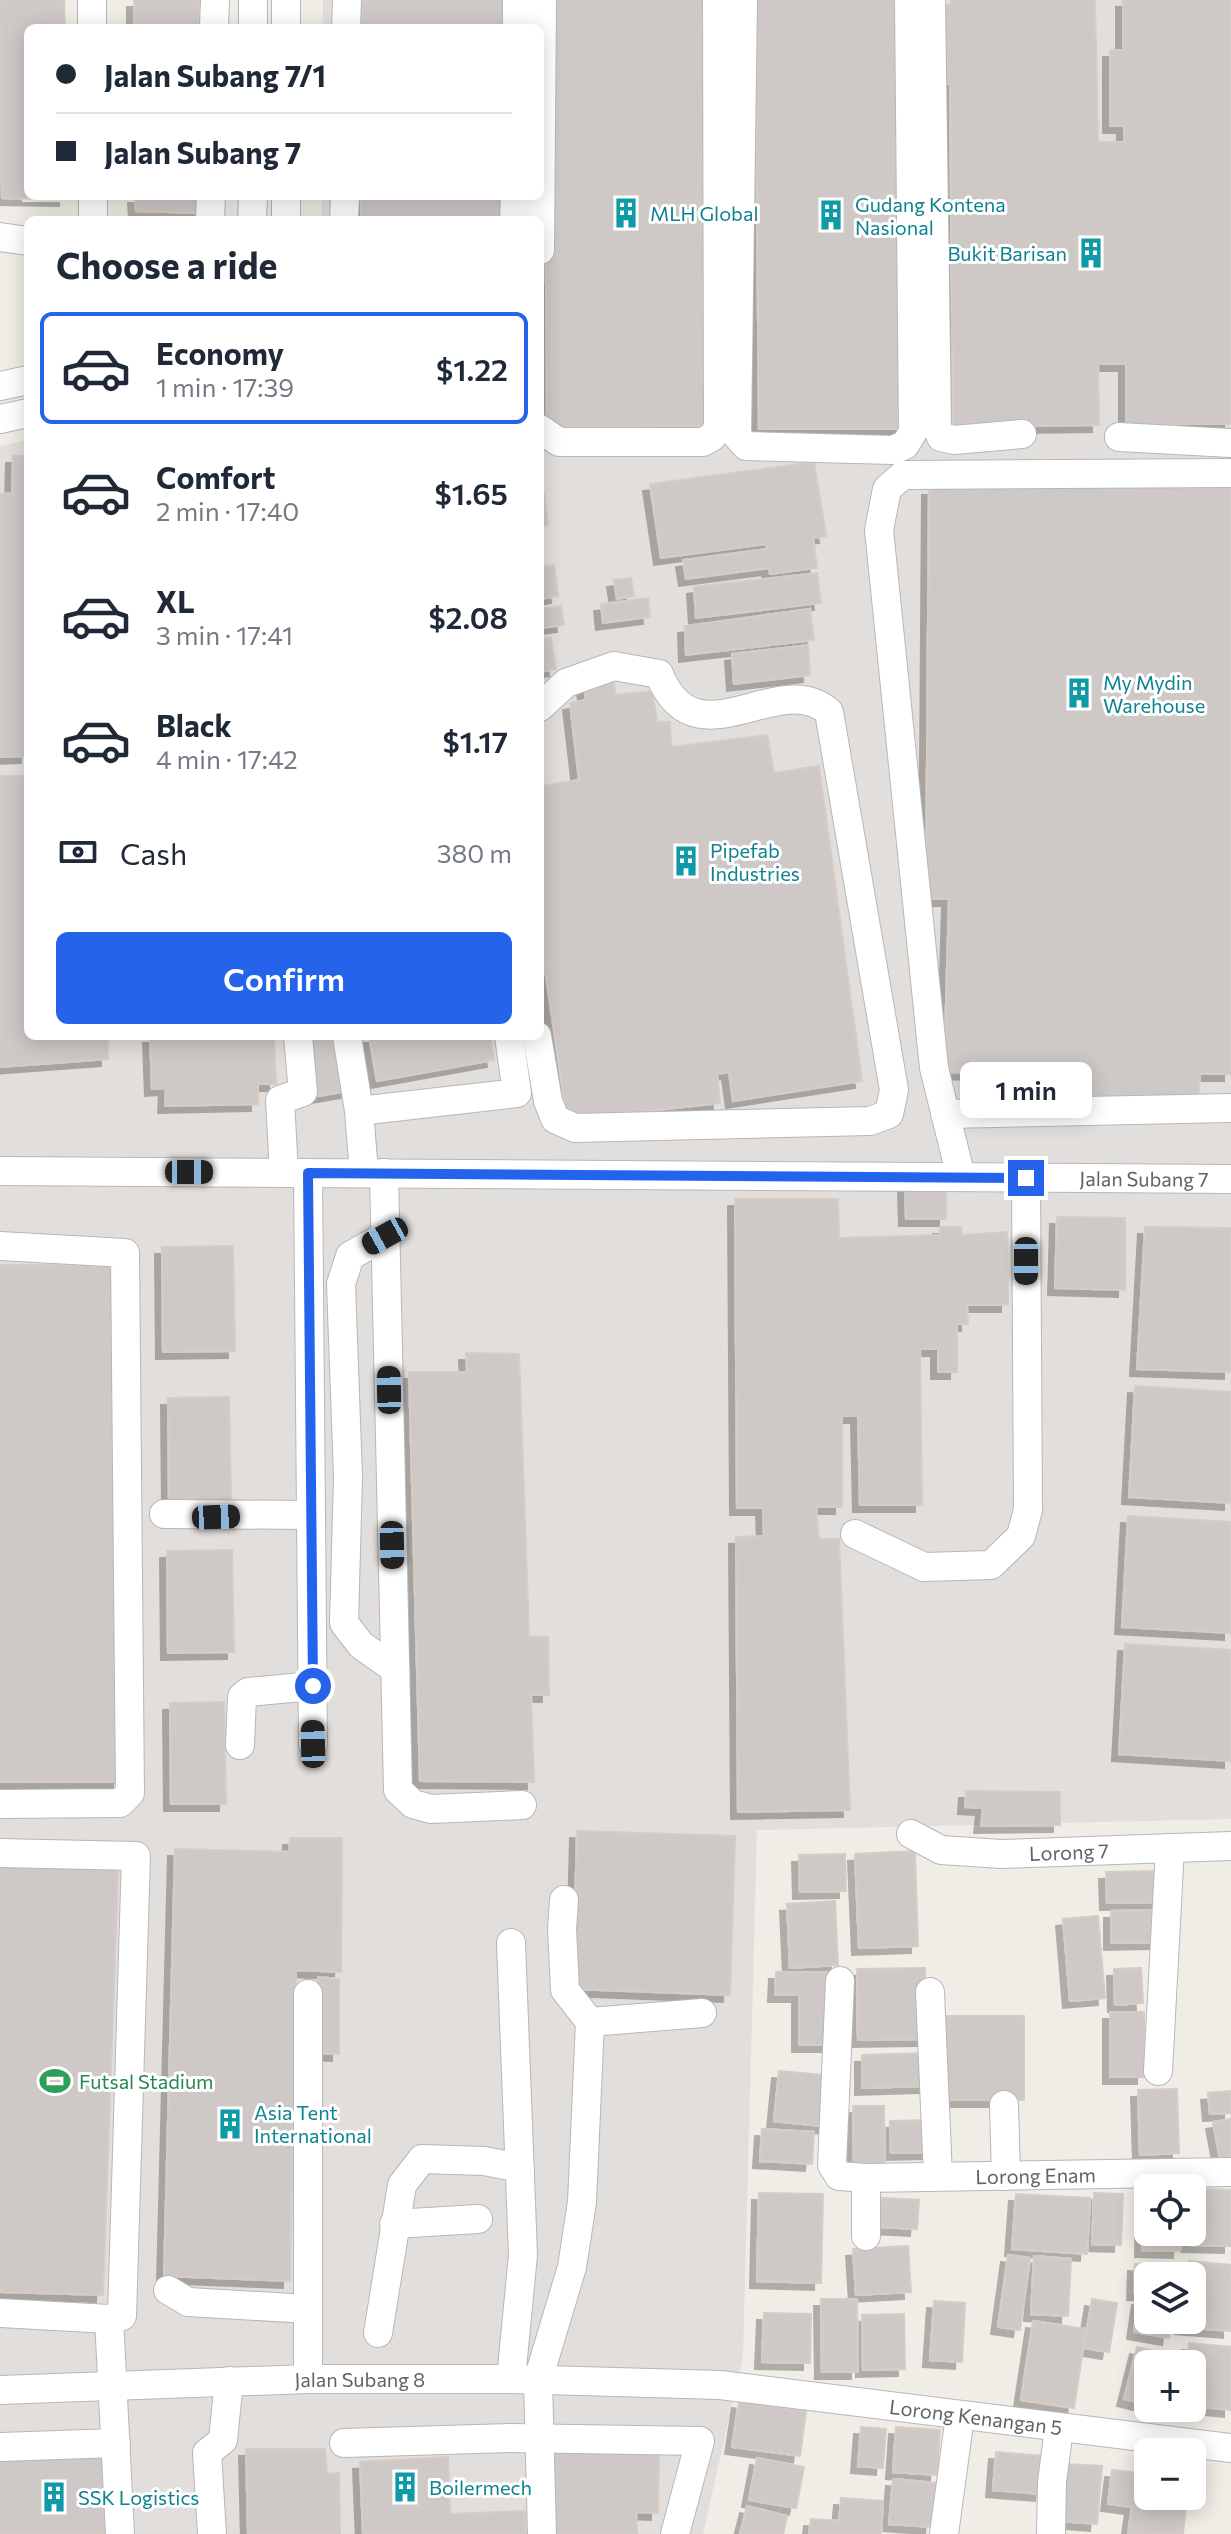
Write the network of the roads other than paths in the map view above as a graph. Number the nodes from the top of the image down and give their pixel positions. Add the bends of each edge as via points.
1 (92, 0) edge
2 (215, 0) edge
3 (253, 0) edge
4 (286, 0) edge
5 (347, 0) edge
6 (517, 0) edge
7 (542, 0) edge
8 (717, 0) edge
9 (743, 0) edge
10 (909, 0) edge
11 (931, 0) edge
12 (92, 24) edge
13 (214, 24) edge
14 (253, 24) edge
15 (286, 24) edge
16 (346, 24) edge
17 (517, 24) edge
18 (542, 24) edge
19 (0, 237) edge
20 (24, 240) edge
21 (24, 381) edge
22 (0, 386) edge
23 (24, 414) edge
24 (0, 419) edge
25 (544, 432) edge
26 (1022, 434) dead end
27 (1119, 437) dead end
28 (1231, 443) edge
29 (1231, 473) edge
30 (544, 703) edge
31 (298, 1040) edge
32 (348, 1040) edge
33 (510, 1040) edge
34 (538, 1040) edge
35 (1231, 1108) edge
36 (359, 1111) junction
37 (945, 1114) junction
38 (0, 1171) edge
39 (296, 1173) junction
40 (374, 1173) junction
41 (961, 1177) junction
42 (1026, 1178) junction
43 (1231, 1179) edge
44 (385, 1236) junction
45 (0, 1246) edge
46 (164, 1514) dead end
47 (311, 1515) junction
48 (855, 1534) dead end
49 (395, 1669) junction
50 (313, 1686) junction
51 (313, 1744) dead end
52 (240, 1745) dead end
53 (0, 1804) edge
54 (522, 1805) dead end
55 (911, 1834) dead end
56 (1231, 1846) edge
57 (1170, 1848) junction
58 (0, 1853) edge
59 (564, 1900) dead end
60 (511, 1943) dead end
61 (840, 1981) dead end
62 (930, 1992) dead end
63 (308, 1994) dead end
64 (702, 2013) dead end
65 (590, 2022) junction
66 (1158, 2071) dead end
67 (1004, 2105) dead end
68 (520, 2168) junction
69 (1231, 2172) edge
70 (938, 2176) junction
71 (1006, 2176) junction
72 (853, 2177) junction
73 (478, 2219) dead end
74 (394, 2224) junction
75 (866, 2236) dead end
76 (168, 2290) dead end
77 (308, 2309) junction
78 (0, 2313) edge
79 (109, 2319) junction
80 (378, 2333) dead end
81 (308, 2379) junction
82 (524, 2379) junction
83 (229, 2381) junction
84 (113, 2385) junction
85 (720, 2385) joint
86 (0, 2390) edge
87 (960, 2416) junction
88 (1059, 2429) junction
89 (539, 2439) junction
90 (116, 2443) junction
91 (344, 2443) dead end
92 (0, 2447) edge
93 (1231, 2448) edge
94 (120, 2534) edge
95 (212, 2534) edge
96 (542, 2534) edge
97 (675, 2534) edge
98 (944, 2534) edge
99 (1051, 2534) edge

1 - 12 street
2 - 13 street
3 - 14 street
4 - 15 street
5 - 16 street
6 - 17 street
7 - 18 street
8 - 25 street via 718,428 703,442 559,442
9 - 10 street via 737,436 746,446 893,450 905,445 913,432
11 - 26 street via 937,427 941,437 954,440
19 - 20 street
21 - 22 street
23 - 24 street
27 - 28 street
29 - 37 street via 903,475 887,489 879,530 934,1068
30 - 34 street via 566,683 614,666 659,674 693,714 712,716 785,699 818,702 829,712 894,1090 889,1114 870,1121 575,1128 555,1119
31 - 39 street via 303,1092 280,1100
32 - 36 street
33 - 36 street via 517,1093
35 - 37 street
36 - 40 street
37 - 41 street
38 - 39 street, Jalan Subang 7
39 - 40 street, Jalan Subang 7
39 - 47 street
40 - 41 street, Jalan Subang 7
40 - 44 street
41 - 42 street, Jalan Subang 7
42 - 43 street, Jalan Subang 7
42 - 48 street via 1028,1510 1021,1536 991,1565 924,1567
44 - 49 street
44 - 49 street via 350,1256 341,1284 348,1477 344,1623 361,1645
45 - 53 street via 125,1253 130,1777 130,1793 120,1803
46 - 47 street
47 - 50 street
49 - 54 street via 398,1790 413,1804 431,1809
50 - 51 street
50 - 52 street via 248,1692 242,1697
55 - 57 street, Lorong 7 via 941,1850 1001,1854
56 - 57 street, Lorong 7
57 - 66 street
58 - 79 street via 136,1856 122,2316
59 - 65 street via 565,1990
60 - 68 street
61 - 72 street via 832,2165
62 - 70 street
63 - 77 street
64 - 65 street
65 - 82 street via 582,2202 572,2267
67 - 71 street
68 - 74 street via 422,2159 402,2185
68 - 82 street
69 - 71 street, Lorong Enam
70 - 71 street, Lorong Enam
70 - 72 street, Lorong Enam
72 - 75 street
73 - 74 street
74 - 80 street
76 - 77 street via 188,2302
77 - 81 street
78 - 79 street
79 - 84 street
81 - 82 street, Jalan Subang 8
81 - 83 street, Jalan Subang 8
82 - 85 street, Jalan Subang 8
82 - 89 street
83 - 84 street, Jalan Subang 8
83 - 95 street via 223,2440 207,2453
84 - 86 street, Jalan Subang 8
84 - 90 street
85 - 87 street, Lorong Kenangan 5
87 - 88 street, Lorong Kenangan 5
87 - 98 street
88 - 93 street, Lorong Kenangan 5
88 - 99 street
89 - 91 street
89 - 96 street
89 - 97 street via 700,2441
90 - 92 street
90 - 94 street

